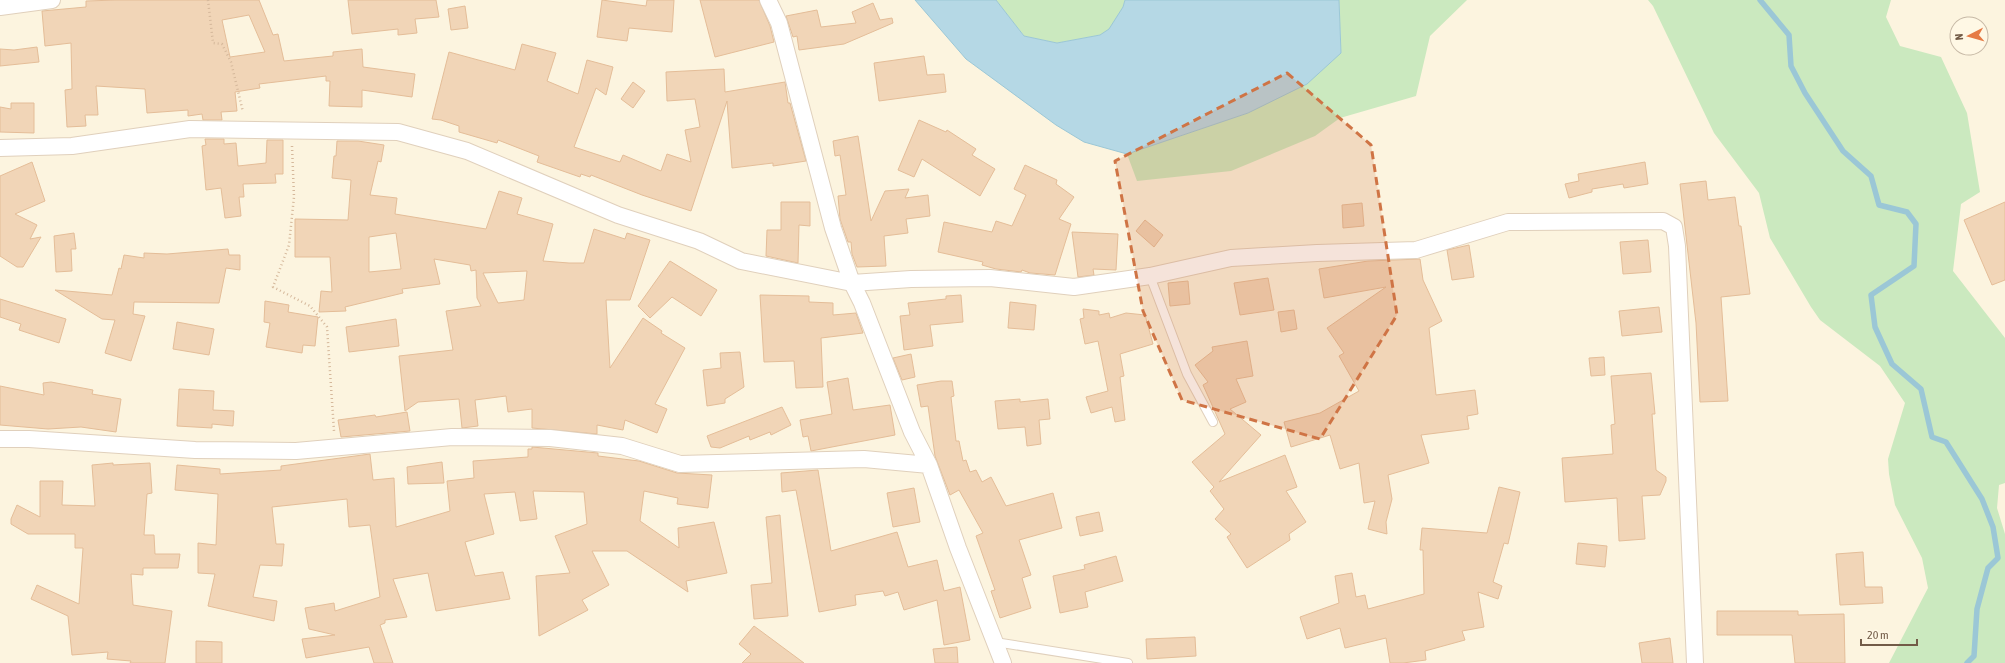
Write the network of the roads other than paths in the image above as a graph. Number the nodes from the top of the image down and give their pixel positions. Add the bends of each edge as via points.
1 (52, 0) edge
2 (768, 0) edge
3 (0, 7) edge
4 (0, 148) edge
5 (1150, 276) junction
6 (852, 283) junction
7 (1212, 422) dead end
8 (0, 439) edge
9 (929, 465) junction
10 (995, 642) junction
11 (1003, 663) edge
12 (1128, 663) edge
13 (1696, 663) edge

1 - 3 street
2 - 6 street via 779,23 833,228
4 - 6 street via 72,146 190,129 398,132 467,151 618,215 699,241 742,261
5 - 6 street via 1074,287 990,278
5 - 7 lane via 1187,374
5 - 13 street via 1231,258 1416,250 1508,222 1663,221 1674,227 1677,246
6 - 9 street via 912,432
8 - 9 street via 195,450 296,451 452,437 550,438 622,446 680,464 864,459
9 - 10 street
10 - 11 street
10 - 12 lane

